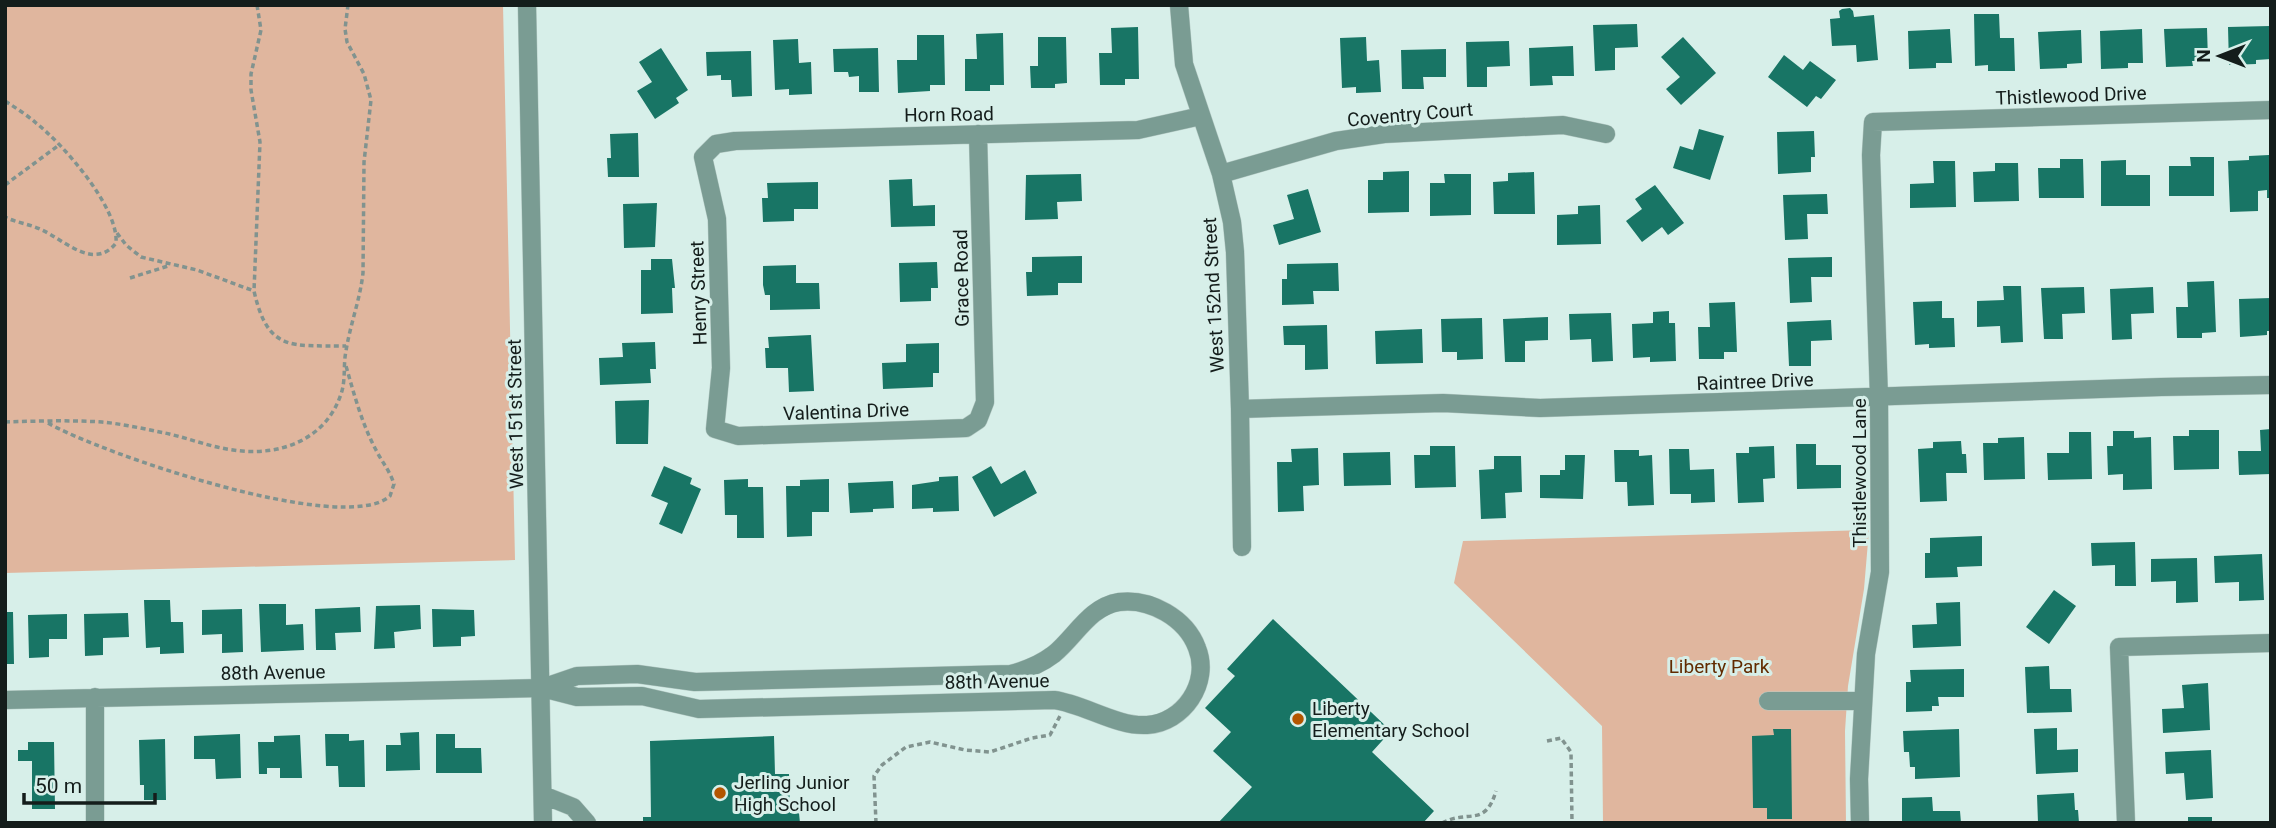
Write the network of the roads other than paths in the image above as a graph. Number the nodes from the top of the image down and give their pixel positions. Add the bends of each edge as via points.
1 (527, 5) edge
2 (1179, 5) edge
3 (2271, 110) edge
4 (1201, 116) junction
5 (1873, 122) joint
6 (978, 134) junction
7 (1606, 134) dead end
8 (703, 157) joint
9 (1221, 174) junction
10 (2271, 385) edge
11 (1879, 398) junction
12 (1240, 409) junction
13 (978, 420) joint
14 (715, 429) joint
15 (1242, 547) dead end
16 (2271, 643) edge
17 (542, 688) junction
18 (95, 697) junction
19 (5, 700) edge
20 (1768, 701) dead end
21 (1863, 701) junction
22 (543, 795) junction
23 (95, 823) edge
24 (543, 823) edge
25 (586, 823) edge
26 (1860, 823) edge
27 (2126, 823) edge

1 - 17 street, West 151st Street
2 - 4 street, West 152nd Street via 1184,64
3 - 5 street, Thistlewood Drive
4 - 6 street, Horn Road via 1138,130
4 - 9 street, West 152nd Street
5 - 11 street, Thistlewood Lane
6 - 8 street, Horn Road via 735,141 716,144
6 - 13 street, Grace Road via 985,402
7 - 9 street, Coventry Court via 1563,125 1384,134 1336,141
8 - 14 street, Henry Street via 717,219 721,368
9 - 12 street, West 152nd Street via 1235,252
10 - 11 street, Raintree Drive
11 - 12 street, Raintree Drive via 1540,408 1443,403
11 - 21 street, Thistlewood Lane via 1880,572
12 - 15 street, West 152nd Street
13 - 14 street, Valentina Drive via 966,428 738,436
16 - 27 street via 2119,647
17 - 17 street, 88th Avenue via 577,697 642,696 699,709 1036,700 1067,702 1139,725 1161,723 1178,715 1196,690 1200,658 1181,625 1163,610 1122,602 1095,611 1055,653 1011,674 695,682 637,674 577,676
17 - 18 street, 88th Avenue
17 - 22 street, West 151st Street
18 - 19 street, 88th Avenue
18 - 23 street
20 - 21 street
21 - 26 street, Thistlewood Lane
22 - 24 street, West 151st Street
22 - 25 street via 573,807

